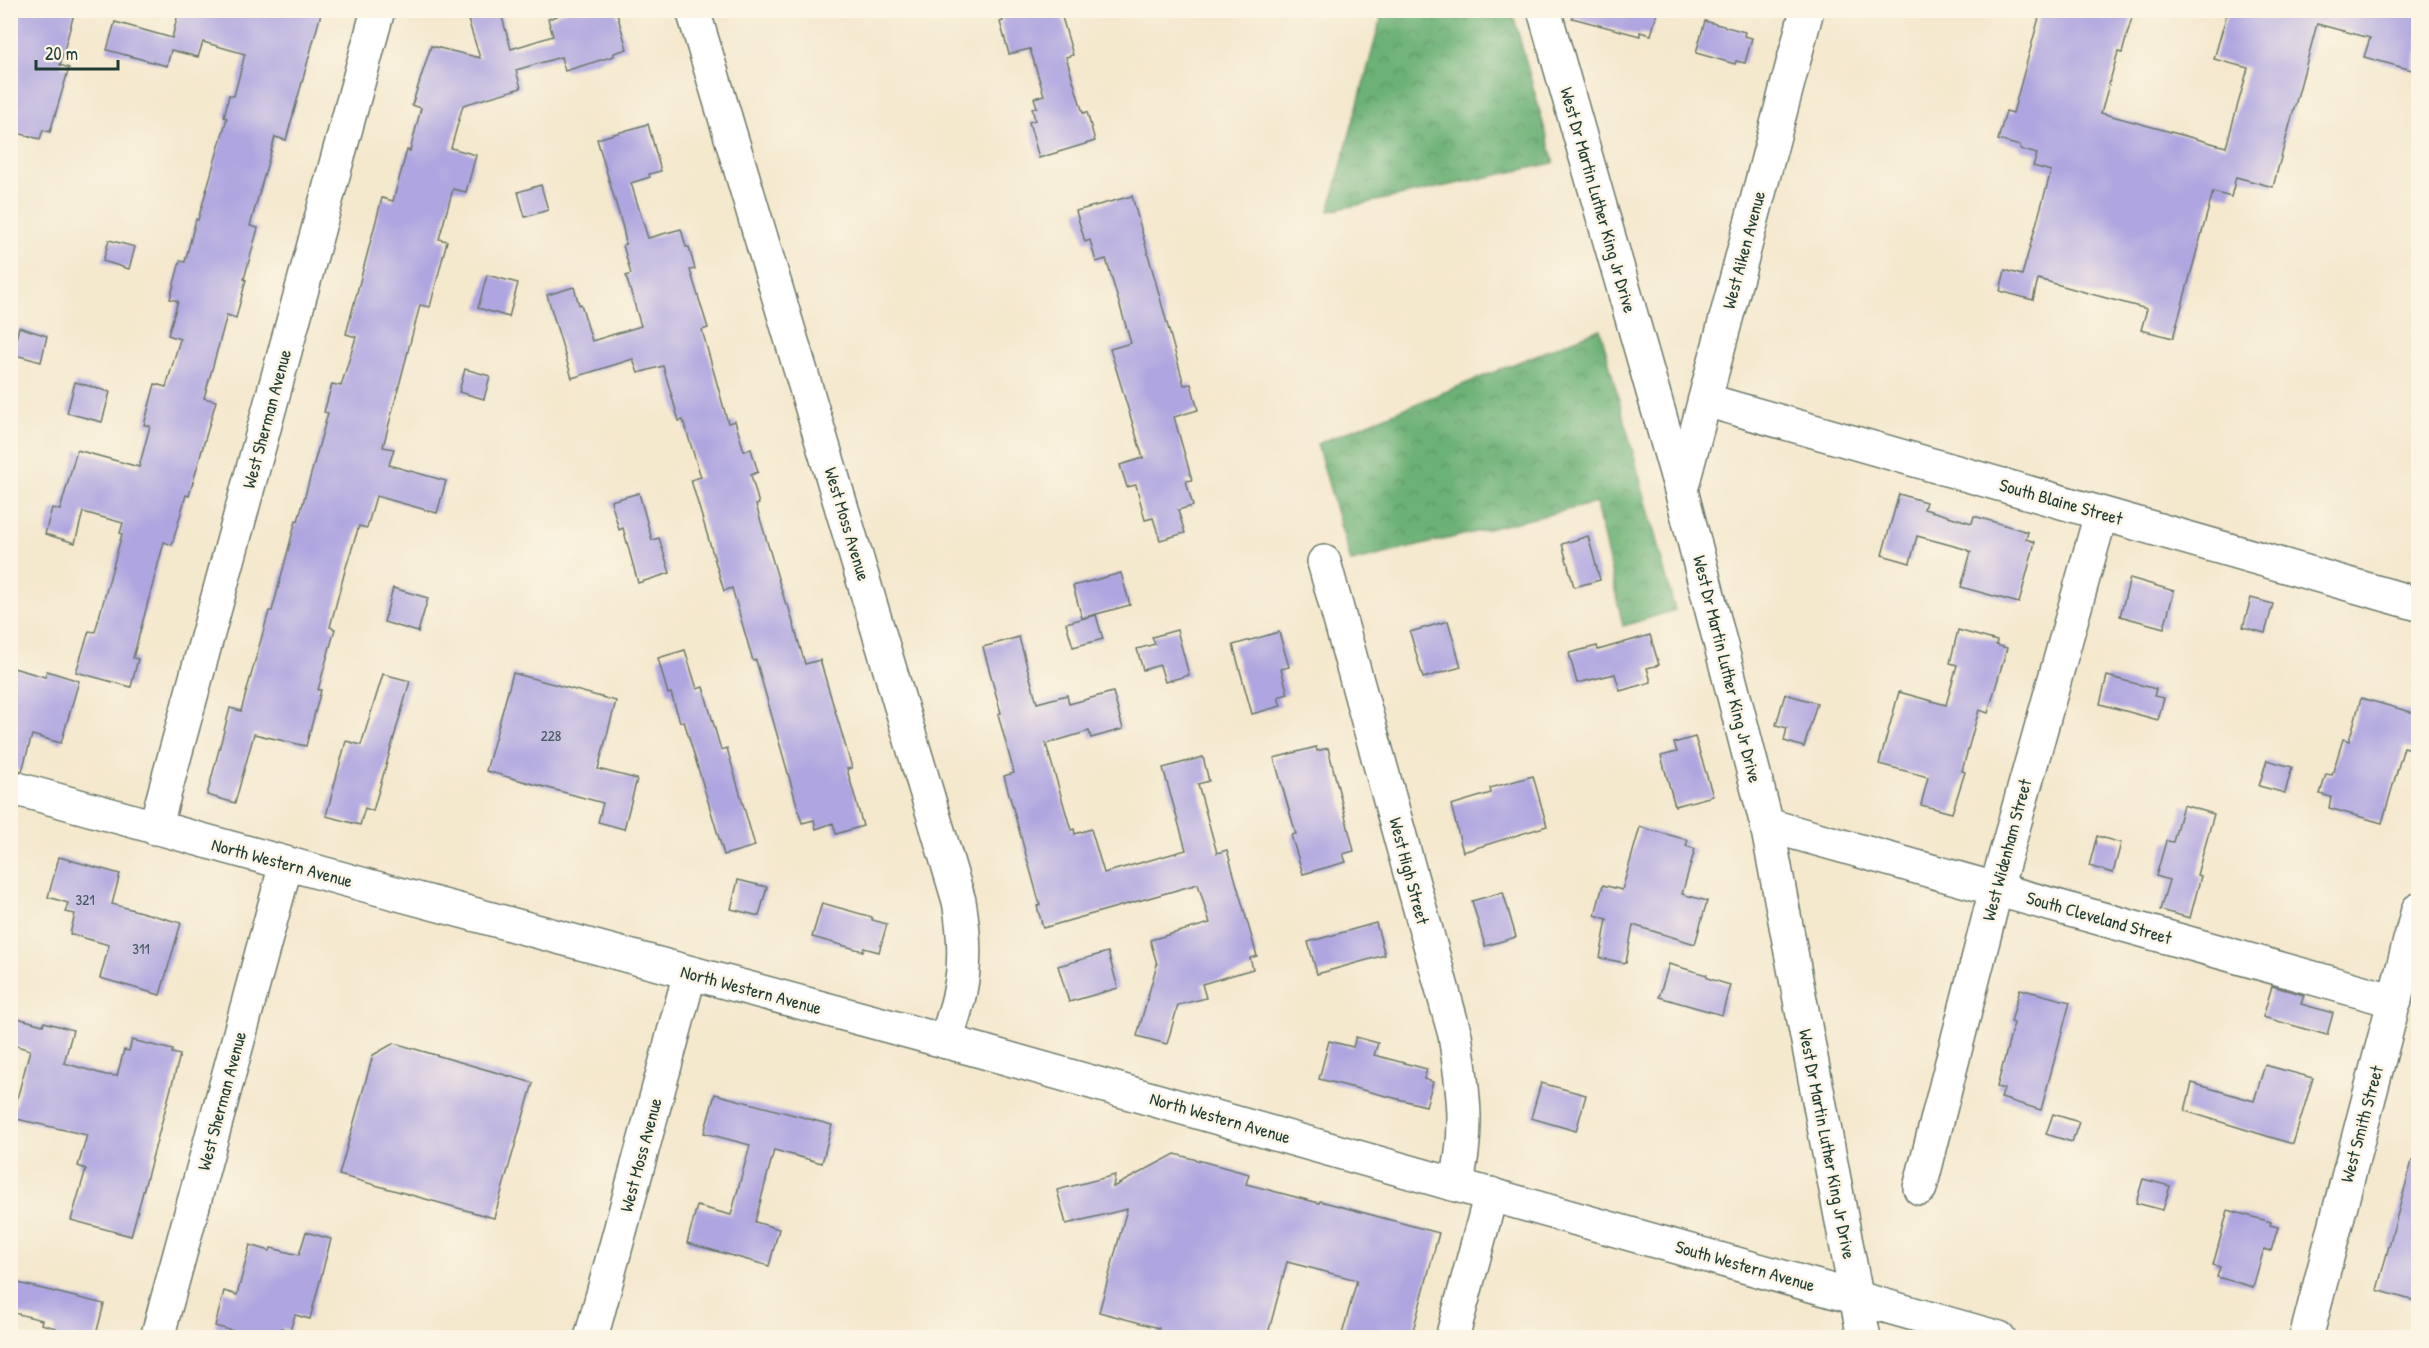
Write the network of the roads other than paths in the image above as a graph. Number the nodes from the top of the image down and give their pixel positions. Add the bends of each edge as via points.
1 (378, 10) edge
2 (693, 10) edge
3 (1544, 10) edge
4 (1807, 10) edge
5 (1705, 400) junction
6 (1681, 490) junction
7 (2101, 514) junction
8 (1324, 562) dead end
9 (2418, 604) edge
10 (10, 787) edge
11 (1767, 825) junction
12 (155, 828) junction
13 (286, 864) junction
14 (1996, 889) junction
15 (2418, 910) edge
16 (690, 973) junction
17 (2395, 1001) junction
18 (946, 1042) junction
19 (1455, 1184) junction
20 (1920, 1188) dead end
21 (1491, 1194) junction
22 (1856, 1297) junction
23 (157, 1338) edge
24 (591, 1338) edge
25 (1452, 1338) edge
26 (1864, 1338) edge
27 (1999, 1338) edge
28 (2306, 1338) edge

1 - 12 street, West Sherman Avenue
2 - 18 street, West Moss Avenue via 959,901 963,971
3 - 6 street, West Dr Martin Luther King Jr Drive
4 - 5 street, West Aiken Avenue
5 - 6 street, West Aiken Avenue
5 - 7 street, South Blaine Street
6 - 11 street, West Dr Martin Luther King Jr Drive
7 - 9 street, South Blaine Street
7 - 14 street, West Widenham Street
8 - 19 street, West High Street via 1455,1035 1465,1103 1463,1155
10 - 12 street, North Western Avenue
11 - 14 street, South Cleveland Street
11 - 22 street, West Dr Martin Luther King Jr Drive
12 - 13 street, North Western Avenue
13 - 16 street, North Western Avenue
13 - 23 street, West Sherman Avenue
14 - 17 street, South Cleveland Street
14 - 20 street, West Widenham Street
15 - 17 street, West Smith Street
16 - 18 street, North Western Avenue
16 - 24 street, West Moss Avenue
17 - 28 street, West Smith Street
18 - 19 street, North Western Avenue
19 - 21 street, North Western Avenue
21 - 22 street, South Western Avenue
21 - 25 street
22 - 26 street, West Dr Martin Luther King Jr Drive
22 - 27 street, South Western Avenue

